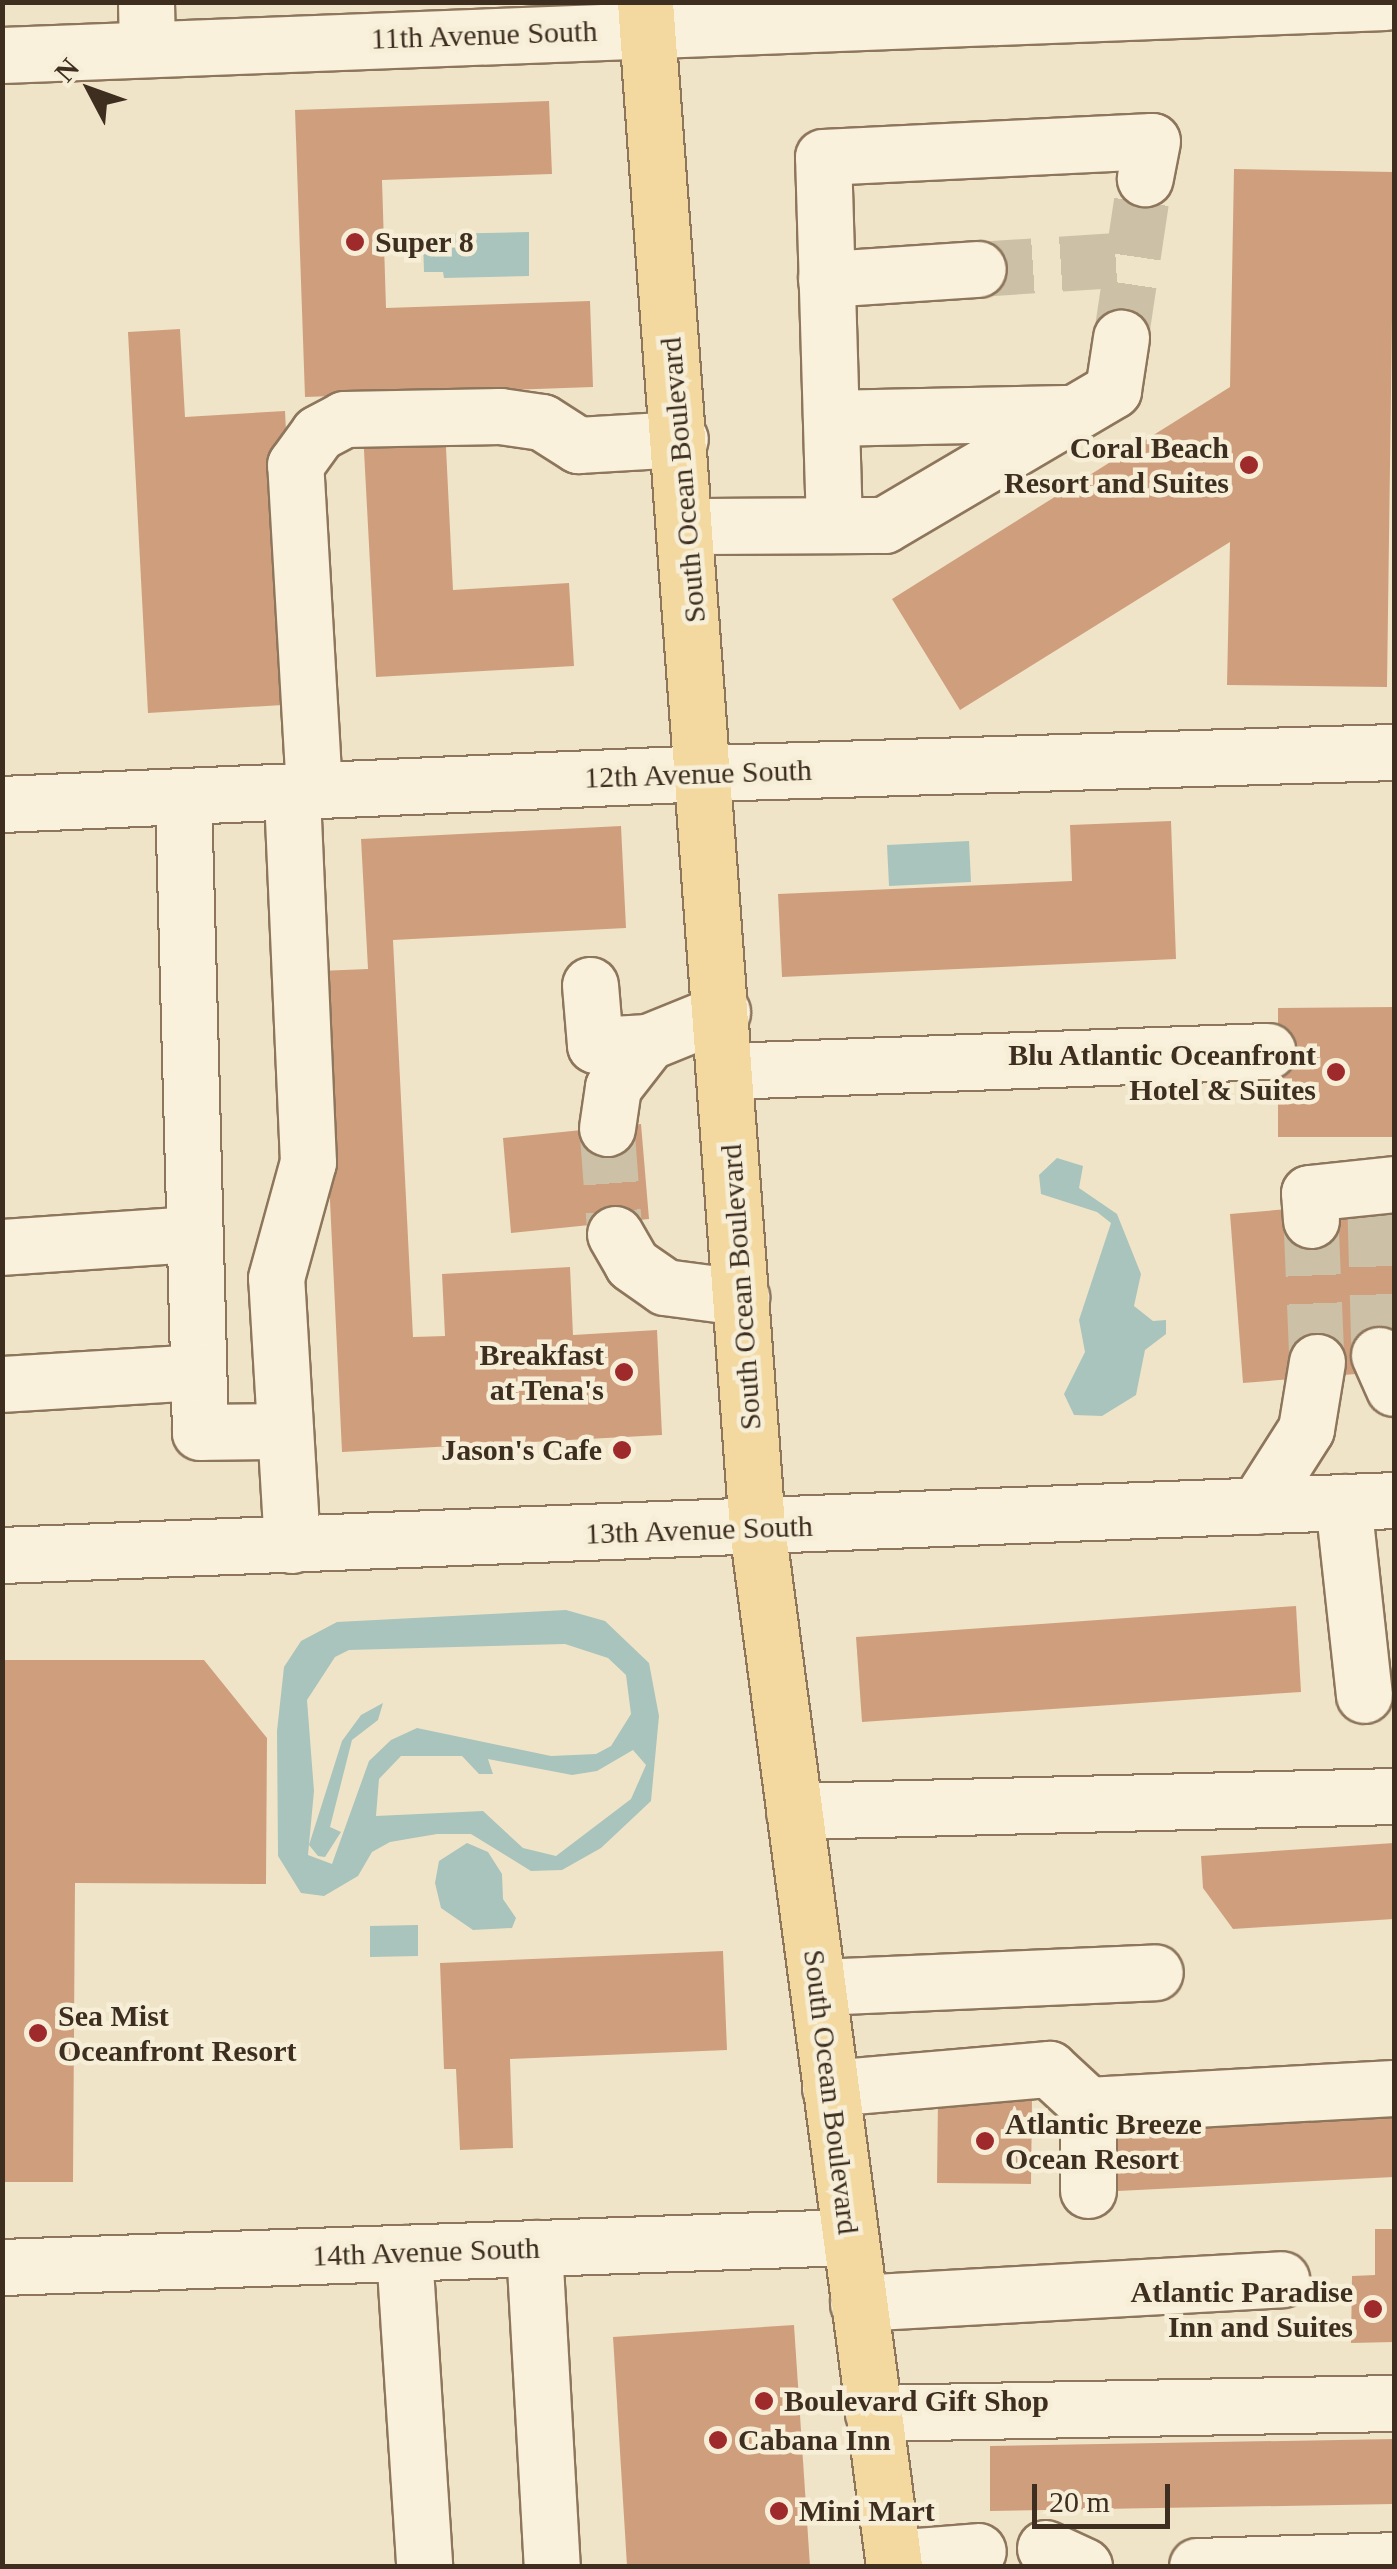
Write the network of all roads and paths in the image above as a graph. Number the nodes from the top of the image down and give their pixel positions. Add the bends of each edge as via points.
1 (1385, 2) edge
2 (646, 15) edge
3 (278, 23) edge
4 (146, 26) edge
5 (2, 55) edge
6 (1145, 178) tunnel mouth
7 (978, 269) tunnel mouth
8 (826, 279) junction
9 (1121, 338) tunnel mouth
10 (1080, 412) junction
11 (831, 418) junction
12 (680, 439) junction
13 (834, 525) junction
14 (687, 526) junction
15 (1394, 752) edge
16 (706, 772) junction
17 (303, 790) junction
18 (183, 796) junction
19 (2, 804) edge
20 (590, 985) dead end
21 (722, 1012) junction
22 (648, 1042) junction
23 (1268, 1051) dead end
24 (727, 1071) junction
25 (607, 1128) tunnel mouth
26 (1381, 1194) edge
27 (1311, 1220) tunnel mouth
28 (195, 1234) junction
29 (615, 1234) tunnel mouth
30 (2, 1248) edge
31 (742, 1297) junction
32 (1317, 1362) tunnel mouth
33 (198, 1372) junction
34 (2, 1384) edge
35 (285, 1431) junction
36 (1369, 1501) edge
37 (1257, 1506) junction
38 (757, 1528) junction
39 (292, 1546) junction
40 (2, 1556) edge
41 (1364, 1695) dead end
42 (1394, 1796) edge
43 (794, 1811) junction
44 (1155, 1972) dead end
45 (818, 1987) junction
46 (830, 2088) junction
47 (1394, 2088) edge
48 (1088, 2105) junction
49 (1088, 2190) dead end
50 (849, 2237) junction
51 (534, 2248) junction
52 (404, 2253) junction
53 (2, 2267) edge
54 (1281, 2279) dead end
55 (858, 2303) junction
56 (1394, 2404) edge
57 (873, 2413) junction
58 (978, 2551) dead end
59 (1394, 2560) edge
60 (893, 2562) edge
61 (1262, 2565) edge
62 (424, 2566) edge
63 (552, 2566) edge
64 (1197, 2566) edge

1 - 2 street, 11th Avenue South
2 - 3 street, 11th Avenue South
2 - 12 main road, South Ocean Boulevard
3 - 4 street, 11th Avenue South
4 - 5 street, 11th Avenue South
6 - 8 street via 1152,141 823,157
7 - 8 street
8 - 11 street
9 - 10 street via 1114,390
10 - 11 street
10 - 13 street via 884,525
11 - 13 street
12 - 14 main road, South Ocean Boulevard
12 - 17 street via 578,445 542,422 500,416 344,419 318,433 296,465
13 - 14 street
14 - 16 main road, South Ocean Boulevard
15 - 16 street, 12th Avenue South
16 - 17 street, 12th Avenue South
16 - 21 main road, South Ocean Boulevard
17 - 18 street, 12th Avenue South
17 - 35 street via 308,1162 276,1278
18 - 19 street, 12th Avenue South
18 - 28 street
20 - 22 street via 595,1045
21 - 22 street
21 - 24 main road, South Ocean Boulevard
22 - 25 street via 613,1086
23 - 24 street
24 - 31 main road, South Ocean Boulevard
26 - 27 street via 1309,1193
28 - 30 street
28 - 33 street
29 - 31 street via 632,1264 665,1287
31 - 38 main road, South Ocean Boulevard
32 - 37 street via 1306,1429
33 - 34 street
33 - 35 street via 200,1432
35 - 39 street
36 - 37 street, 13th Avenue South
36 - 41 street
37 - 38 street, 13th Avenue South
38 - 39 street, 13th Avenue South
38 - 43 main road, South Ocean Boulevard
39 - 40 street, 13th Avenue South
42 - 43 street
43 - 45 main road, South Ocean Boulevard
44 - 45 street
45 - 46 main road, South Ocean Boulevard
46 - 48 street via 1048,2069
46 - 50 main road, South Ocean Boulevard
47 - 48 street
48 - 49 street
50 - 51 street, 14th Avenue South
50 - 55 main road, South Ocean Boulevard
51 - 52 street, 14th Avenue South
51 - 63 street
52 - 53 street, 14th Avenue South
52 - 62 street
54 - 55 street
55 - 57 main road, South Ocean Boulevard
56 - 57 street
57 - 60 main road, South Ocean Boulevard
58 - 60 street
59 - 61 street
61 - 64 street

